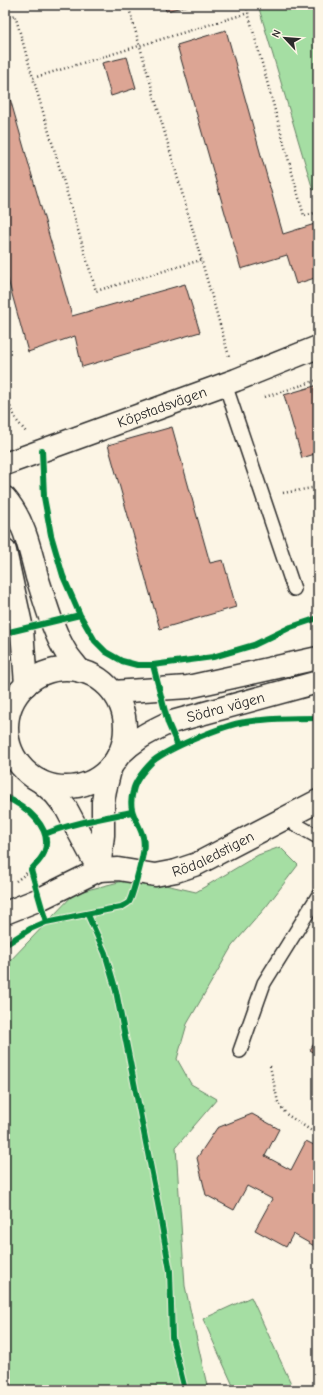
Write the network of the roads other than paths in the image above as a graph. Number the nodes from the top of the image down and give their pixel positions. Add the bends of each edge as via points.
1 (318, 347) edge
2 (230, 382) junction
3 (5, 464) edge
4 (5, 498) edge
5 (5, 551) edge
6 (294, 589) dead end
7 (318, 658) edge
8 (80, 671) junction
9 (318, 682) edge
10 (26, 685) junction
11 (113, 692) junction
12 (6, 719) edge
13 (114, 761) junction
14 (23, 773) edge
15 (318, 801) edge
16 (289, 815) junction
17 (318, 837) edge
18 (99, 870) junction
19 (318, 896) edge
20 (5, 913) edge
21 (240, 1051) dead end

1 - 2 street, Köpstadsvägen
2 - 3 street, Köpstadsvägen
2 - 6 lane via 233,407
4 - 8 street via 18,517 24,532 58,636
5 - 10 street via 22,629
7 - 11 street, Södra vägen via 188,687
8 - 10 street via 51,671
8 - 11 street via 101,681
9 - 13 street, Södra vägen via 168,723 131,743
10 - 12 street via 14,700
11 - 13 street via 123,713 124,724 124,735
12 - 14 street via 8,740
13 - 14 street via 94,780 72,787 50,785
13 - 18 street via 104,796
14 - 18 street via 55,794 66,808
15 - 16 street, Rödaledstigen
16 - 17 lane via 296,824
16 - 18 street, Rödaledstigen via 222,852 176,871 155,875 118,869
18 - 20 street
19 - 21 lane via 264,983

